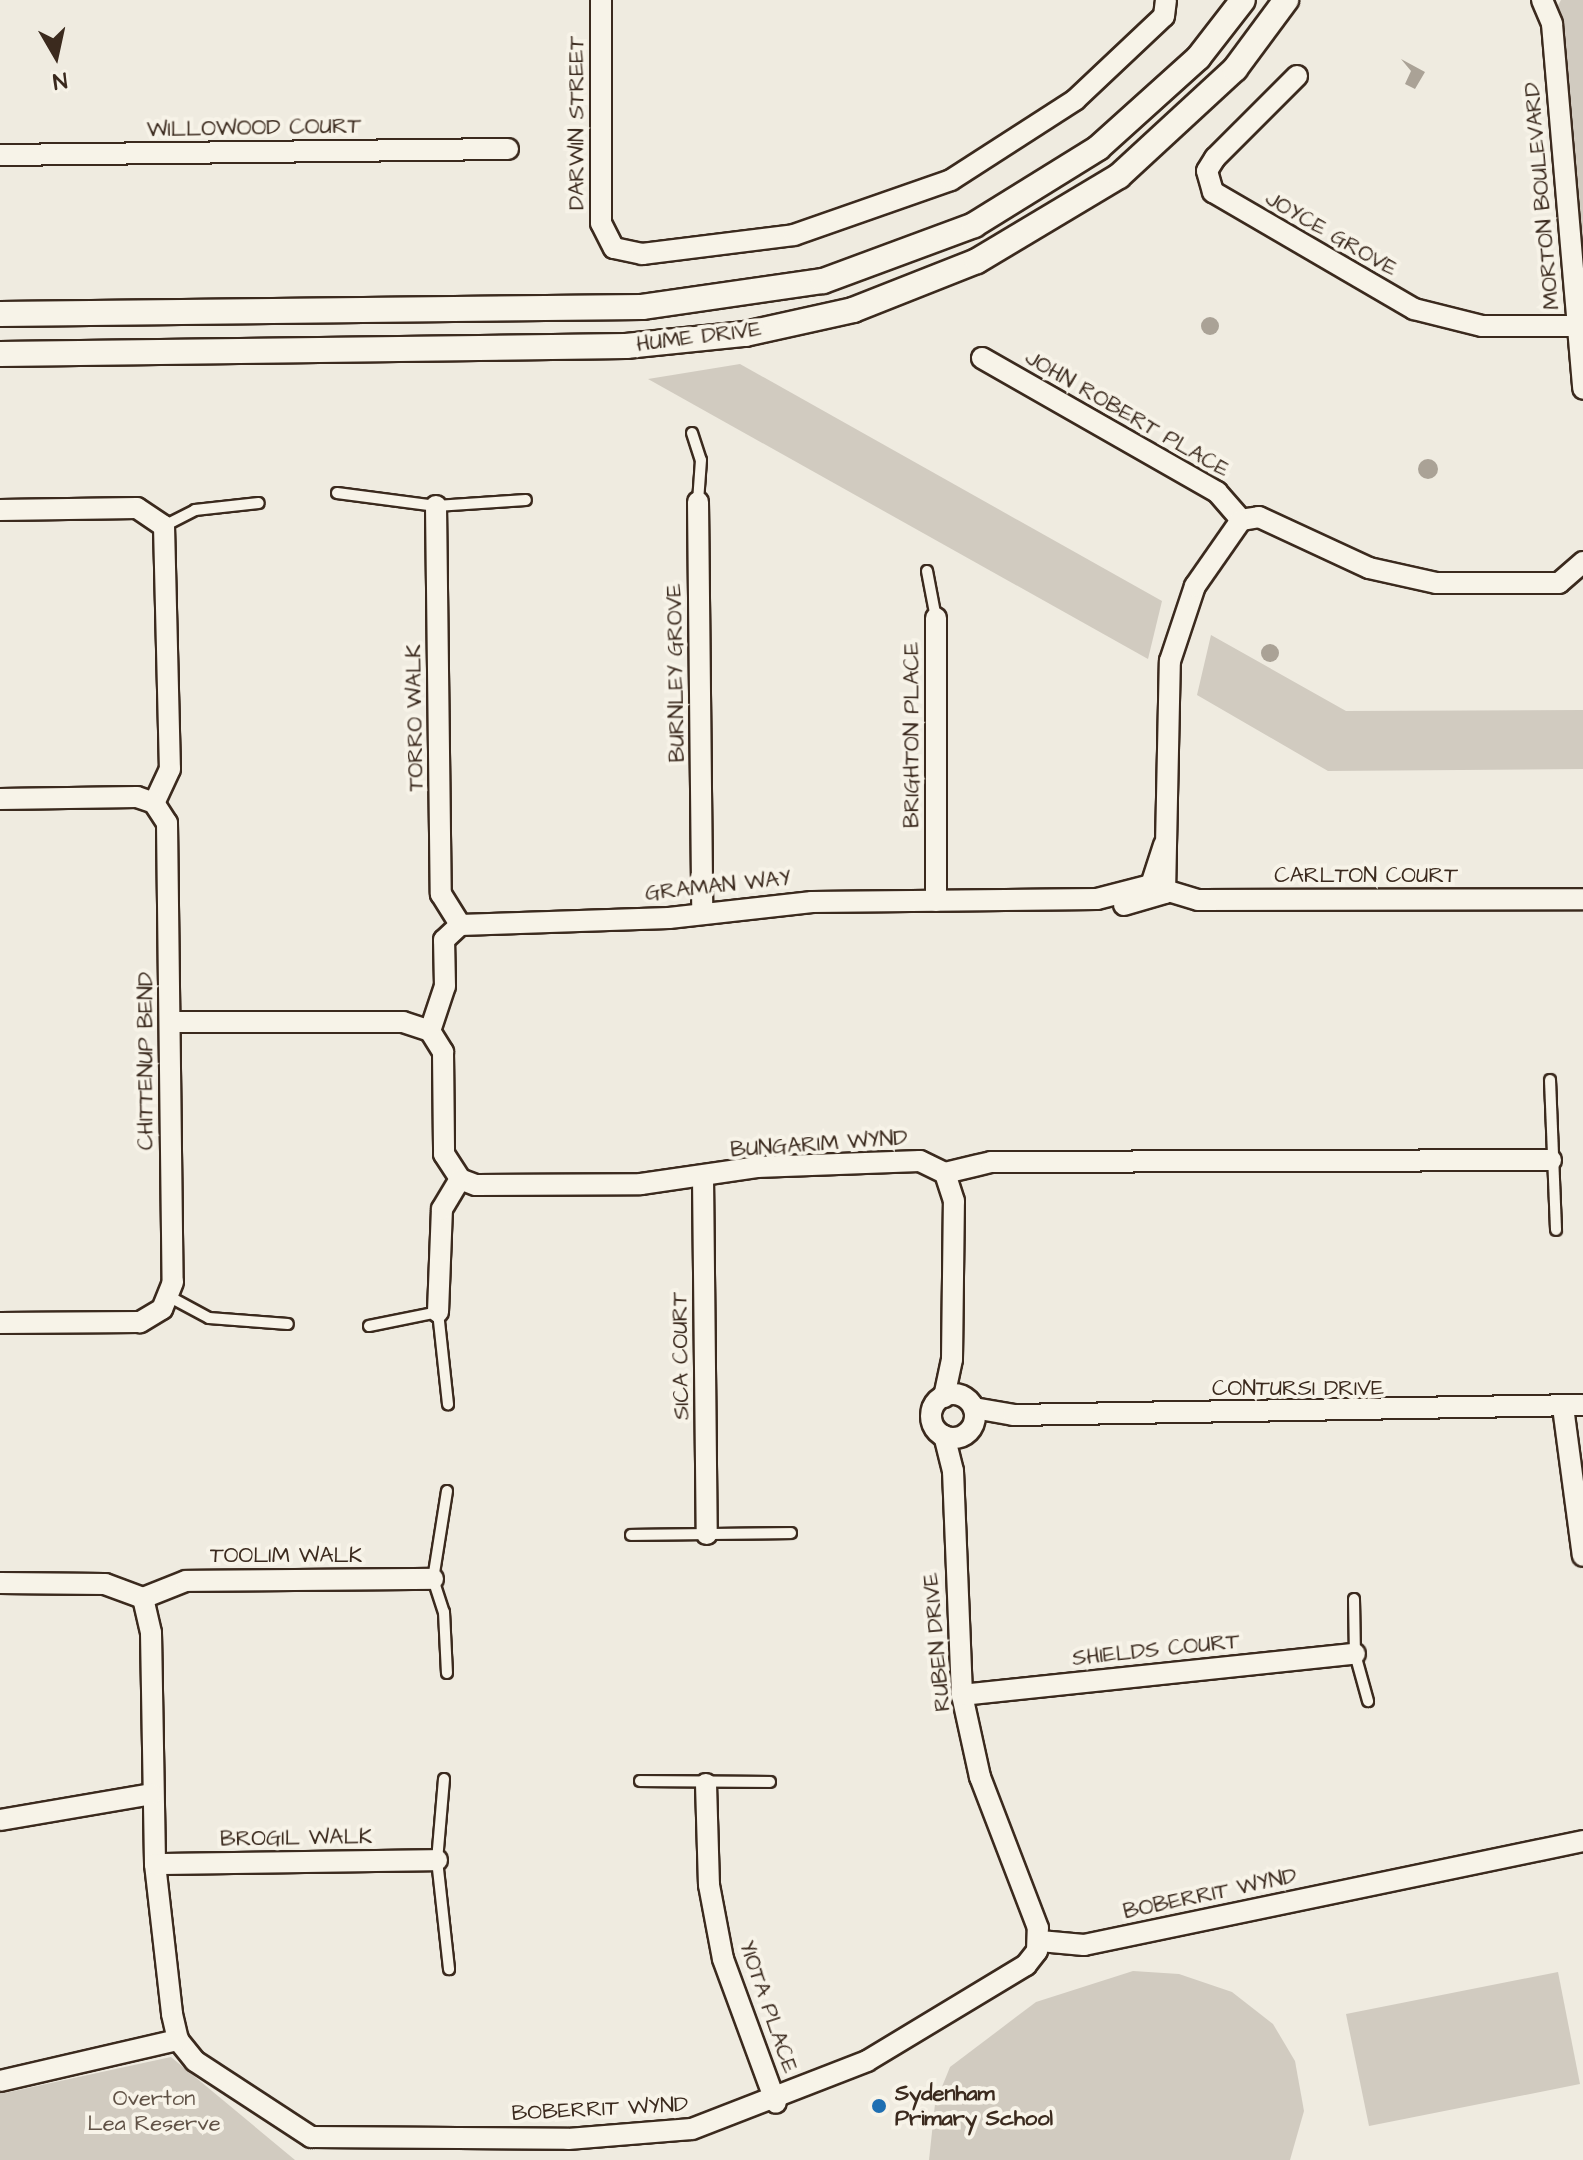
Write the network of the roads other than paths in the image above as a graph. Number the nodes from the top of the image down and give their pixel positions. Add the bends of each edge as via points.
1 (601, 0) edge
2 (1166, 0) edge
3 (1243, 0) edge
4 (1286, 0) edge
5 (1542, 0) edge
6 (1297, 76) dead end
7 (508, 149) dead end
8 (0, 155) edge
9 (0, 314) edge
10 (1578, 326) junction
11 (0, 354) edge
12 (982, 358) dead end
13 (1583, 389) edge
14 (692, 433) dead end
15 (337, 493) dead end
16 (526, 500) dead end
17 (698, 502) joint
18 (259, 503) dead end
19 (436, 506) junction
20 (0, 510) edge
21 (1241, 520) junction
22 (164, 526) junction
23 (1581, 570) edge
24 (927, 571) dead end
25 (936, 618) joint
26 (0, 799) edge
27 (154, 803) junction
28 (1158, 889) junction
29 (1583, 899) edge
30 (936, 901) junction
31 (702, 914) junction
32 (460, 925) junction
33 (170, 1022) junction
34 (430, 1031) junction
35 (1550, 1080) dead end
36 (1551, 1160) junction
37 (945, 1173) junction
38 (703, 1177) junction
39 (460, 1179) junction
40 (1556, 1230) dead end
41 (170, 1297) junction
42 (438, 1312) junction
43 (0, 1323) edge
44 (288, 1324) dead end
45 (369, 1326) dead end
46 (448, 1404) dead end
47 (1573, 1406) edge
48 (960, 1417) junction
49 (447, 1491) dead end
50 (791, 1533) dead end
51 (707, 1534) junction
52 (631, 1535) dead end
53 (1583, 1556) edge
54 (433, 1579) junction
55 (0, 1583) edge
56 (143, 1598) junction
57 (1354, 1599) dead end
58 (1355, 1654) junction
59 (447, 1673) dead end
60 (962, 1695) junction
61 (1368, 1701) dead end
62 (444, 1779) dead end
63 (640, 1781) dead end
64 (770, 1782) dead end
65 (706, 1784) junction
66 (152, 1794) junction
67 (0, 1820) edge
68 (1583, 1841) edge
69 (437, 1860) junction
70 (155, 1864) junction
71 (1040, 1941) junction
72 (449, 1969) dead end
73 (178, 2040) junction
74 (0, 2081) edge
75 (776, 2103) junction

1 - 2 street, DARWIN STREET via 601,208 610,243 642,254 753,243 833,224 951,180 1075,100 1164,16
3 - 9 street, HUME DRIVE via 1198,58 1098,148 974,225 823,281 642,307
4 - 11 street, HUME DRIVE via 1235,69 1119,176 977,261 842,313 745,334 626,346
5 - 10 street, MORTON BOULEVARD via 1552,24
6 - 10 street, JOYCE GROVE via 1215,158 1207,171 1213,192 1414,309 1482,326
7 - 8 street, WILLOWOOD COURT
10 - 13 street, MORTON BOULEVARD
12 - 21 street, JOHN ROBERT PLACE via 1217,492
14 - 17 lane, BURNLEY GROVE via 701,460
15 - 19 lane
16 - 19 lane
17 - 31 street, BURNLEY GROVE
18 - 22 lane via 195,510
19 - 32 street, TORRO WALK via 441,894
20 - 22 street via 137,508
21 - 23 street via 1259,517 1369,568 1436,583 1559,583
21 - 28 street via 1195,586 1173,649 1164,710 1164,845
22 - 27 street via 170,769
24 - 25 lane, BRIGHTON PLACE
25 - 30 street, BRIGHTON PLACE
26 - 27 street via 137,797
27 - 33 street, CHITTENUP BEND via 169,836
28 - 29 street, CARLTON COURT via 1198,900
28 - 30 street, GRAMAN WAY via 1097,899
30 - 31 street, GRAMAN WAY via 782,903
31 - 32 street, GRAMAN WAY
32 - 34 street via 444,940 445,986
33 - 34 street via 403,1022
33 - 41 street, CHITTENUP BEND
34 - 39 street via 443,1052 444,1154
35 - 36 lane
36 - 37 street via 991,1162
36 - 40 lane
37 - 38 street, BUNGARIM WYND via 920,1161 757,1167
37 - 48 street, RUBEN DRIVE via 954,1201 952,1359
38 - 39 street, BUNGARIM WYND via 626,1185
38 - 51 street, SICA COURT
39 - 42 street via 442,1209
41 - 43 street via 140,1322
41 - 44 lane via 209,1318
42 - 45 lane
42 - 46 lane
47 - 48 street, CONTURSI DRIVE
47 - 53 street
48 - 60 street, RUBEN DRIVE via 953,1471
49 - 54 lane
50 - 51 lane
51 - 52 lane
54 - 56 street, TOOLIM WALK via 186,1581
54 - 59 lane via 444,1612
55 - 56 street via 105,1584
56 - 66 street via 151,1633
57 - 58 lane
58 - 60 street, SHIELDS COURT
58 - 61 lane
60 - 71 street, RUBEN DRIVE via 980,1777
62 - 69 lane
63 - 65 lane
64 - 65 lane
65 - 75 street, YIOTA PLACE via 709,1885 723,1959
66 - 67 street
66 - 70 street
68 - 71 street, BOBERRIT WYND via 1084,1945
69 - 70 street, BROGIL WALK
69 - 72 lane
70 - 73 street
71 - 75 street, BOBERRIT WYND via 1026,1965 867,2061
73 - 74 street
73 - 75 street, BOBERRIT WYND via 195,2061 277,2119 337,2140 646,2134 692,2129

